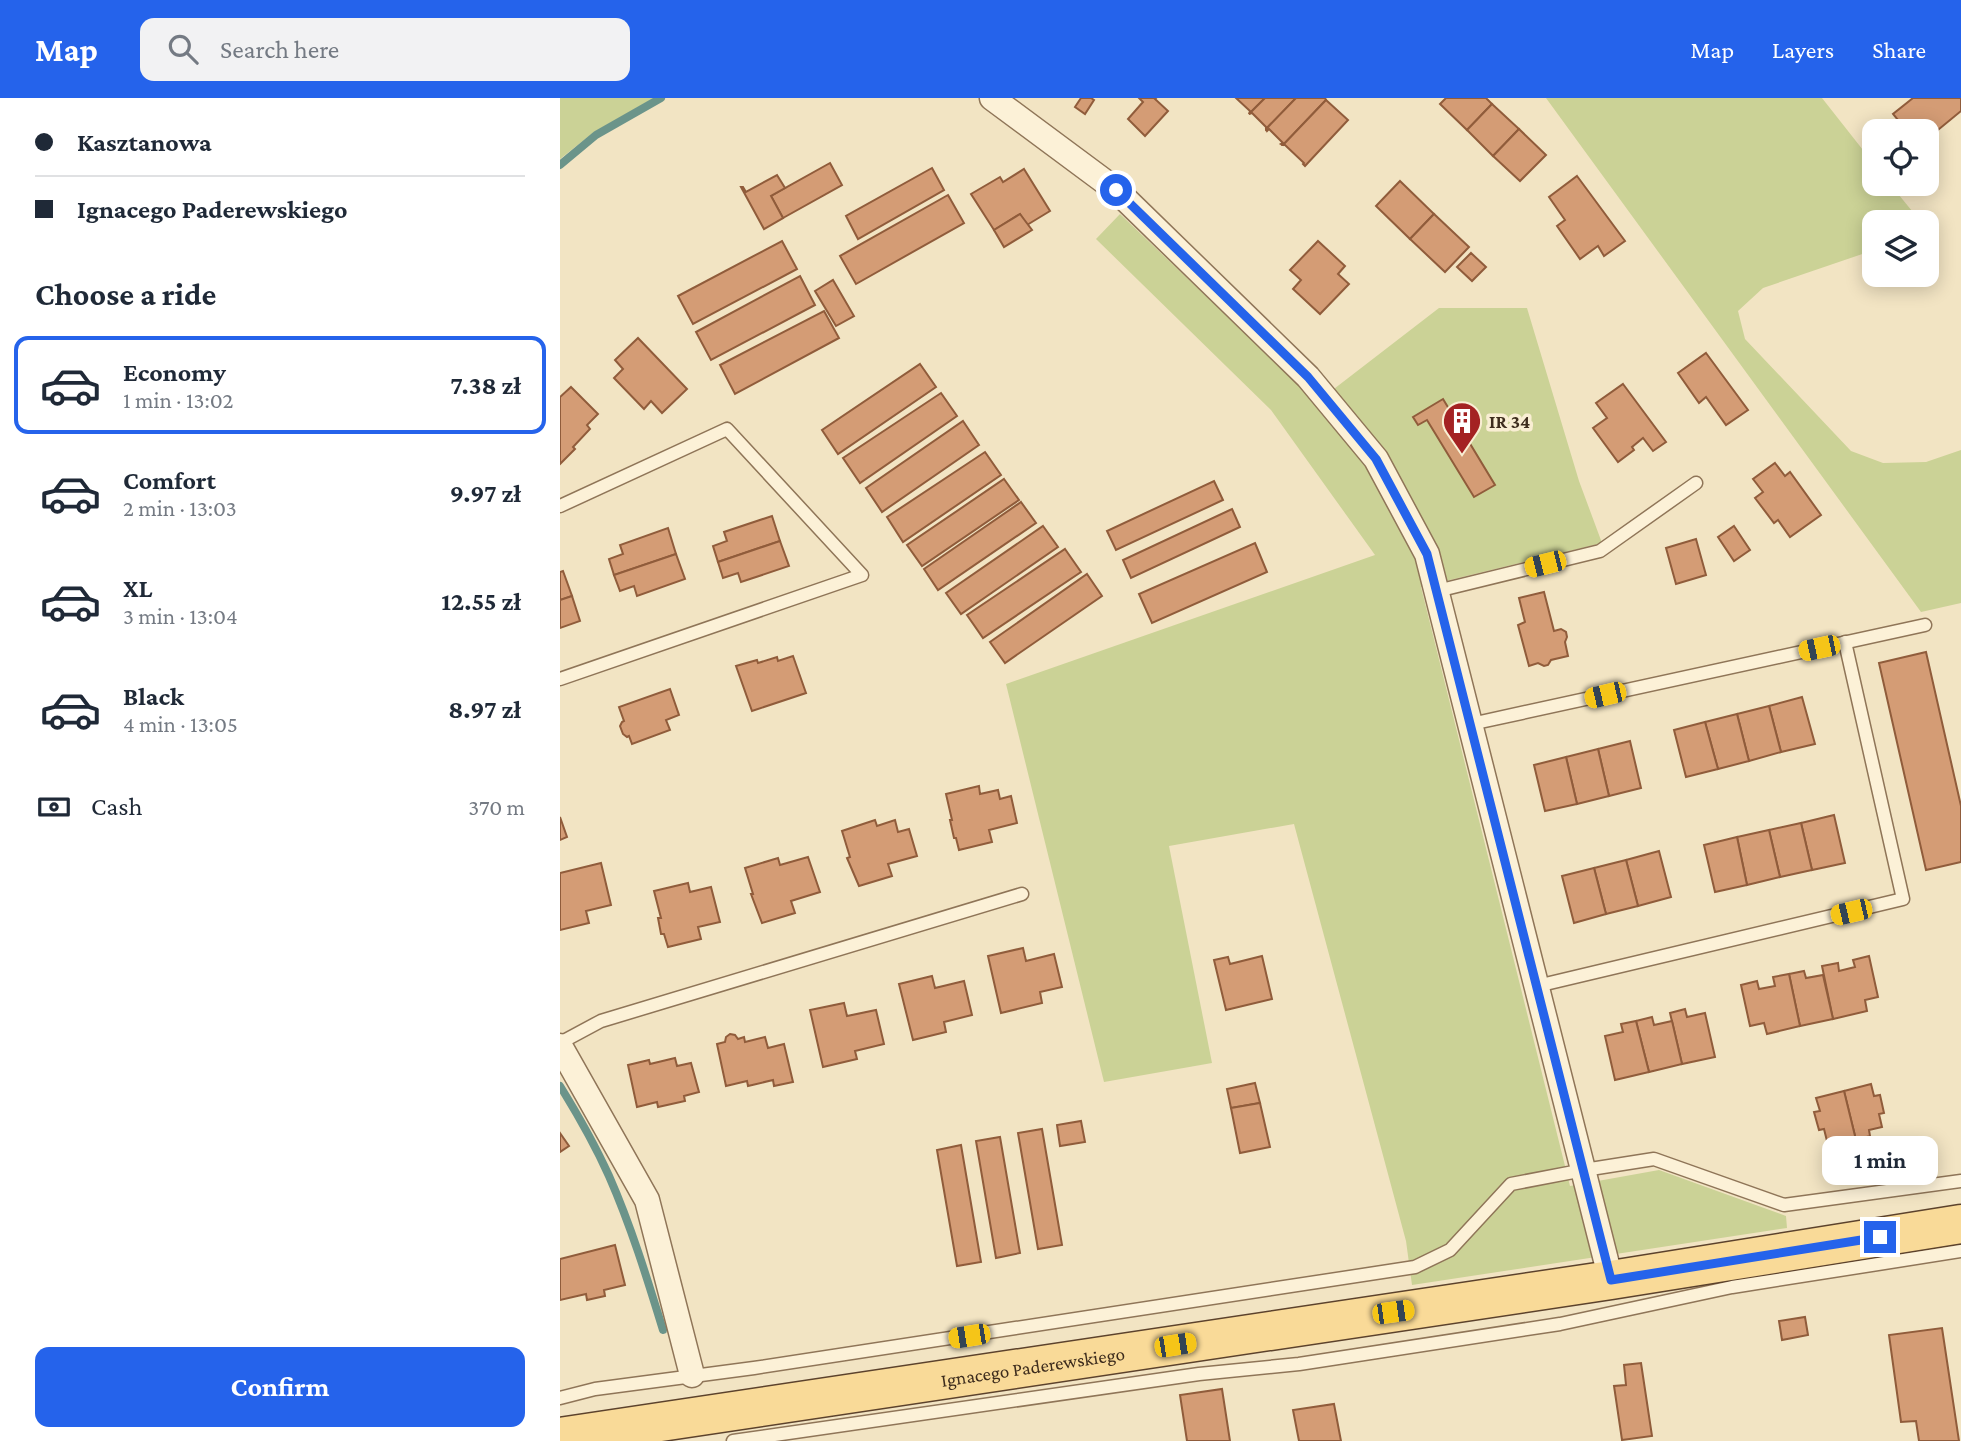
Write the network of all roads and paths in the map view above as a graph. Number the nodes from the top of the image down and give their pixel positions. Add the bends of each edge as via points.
1 (992, 98) edge
2 (1696, 483) dead end
3 (560, 506) edge
4 (1437, 591) junction
5 (1925, 625) dead end
6 (1845, 642) junction
7 (560, 679) edge
8 (1471, 724) junction
9 (1022, 894) dead end
10 (1537, 986) junction
11 (560, 1044) edge
12 (1584, 1170) junction
13 (1961, 1181) edge
14 (1961, 1224) edge
15 (1961, 1251) edge
16 (1611, 1280) junction
17 (692, 1375) junction
18 (560, 1398) edge
19 (604, 1436) edge
20 (560, 1437) edge
21 (733, 1441) edge

1 - 4 street via 1116,190 1308,377 1376,459 1427,554
2 - 4 lane via 1600,551
3 - 7 lane via 727,429 862,575
4 - 8 street
5 - 6 lane
6 - 8 lane
6 - 10 lane via 1903,899
8 - 10 street
9 - 11 lane via 601,1020
10 - 12 street
11 - 17 street via 647,1200
12 - 13 lane via 1654,1159 1784,1205
12 - 16 street
12 - 17 lane via 1511,1184 1450,1250 1415,1267
14 - 16 main road, Ignacego Paderewskiego
15 - 21 lane via 1732,1287 1560,1324
16 - 19 main road, Ignacego Paderewskiego
17 - 18 lane via 595,1388
19 - 20 main road, Ignacego Paderewskiego

